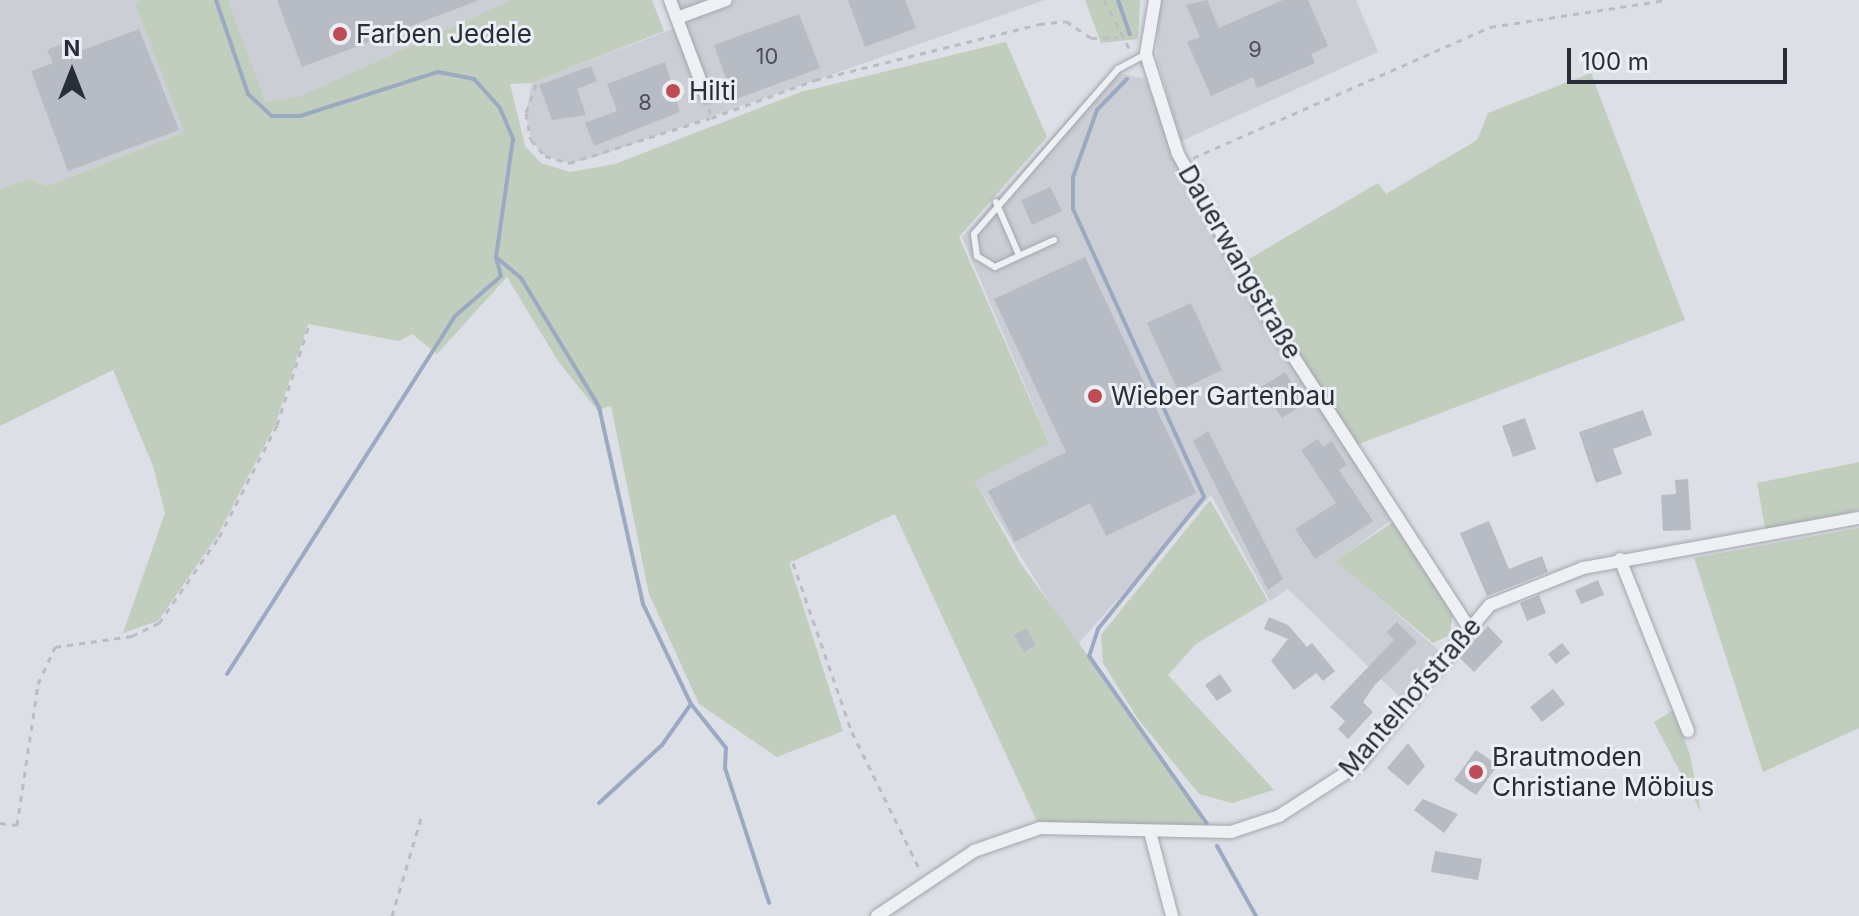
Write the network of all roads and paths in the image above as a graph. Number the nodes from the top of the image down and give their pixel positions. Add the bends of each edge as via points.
1 (670, 0) edge
2 (726, 0) edge
3 (1104, 0) edge
4 (1155, 0) edge
5 (1666, 0) edge
6 (677, 18) junction
7 (1118, 37) junction
8 (1141, 56) junction
9 (536, 84) dead end
10 (706, 96) joint
11 (711, 118) junction
12 (1183, 163) junction
13 (996, 202) junction
14 (1054, 240) dead end
15 (1019, 255) junction
16 (309, 325) dead end
17 (1859, 518) edge
18 (1620, 559) junction
19 (793, 563) dead end
20 (1467, 625) junction
21 (1688, 731) dead end
22 (421, 818) dead end
23 (0, 823) edge
24 (1150, 832) junction
25 (929, 878) junction
26 (392, 916) edge
27 (877, 916) edge
28 (1172, 916) edge

1 - 6 street
2 - 6 street
3 - 7 path
4 - 8 street, Dauerwangstraße
5 - 12 path via 1490,27
6 - 10 street
7 - 8 path
7 - 11 path via 1091,38 1066,21 1039,24 815,80
8 - 12 street, Dauerwangstraße
8 - 13 lane
9 - 11 path via 526,113 531,140 545,156 569,163
10 - 11 path
12 - 20 street, Dauerwangstraße via 1264,311
13 - 15 lane
13 - 15 lane via 974,234 977,256 995,267
14 - 15 lane
16 - 23 path via 277,425 219,537 159,623 132,636 55,647 38,684 17,825
17 - 18 street, Mantelhofstraße
18 - 20 street, Mantelhofstraße via 1490,605
18 - 21 street
19 - 25 path via 852,732 915,865
20 - 24 street, Mantelhofstraße via 1368,754 1328,789 1231,832
22 - 26 path
24 - 25 street, Mantelhofstraße via 1040,828 974,851
24 - 28 street
25 - 27 street, Mantelhofstraße

